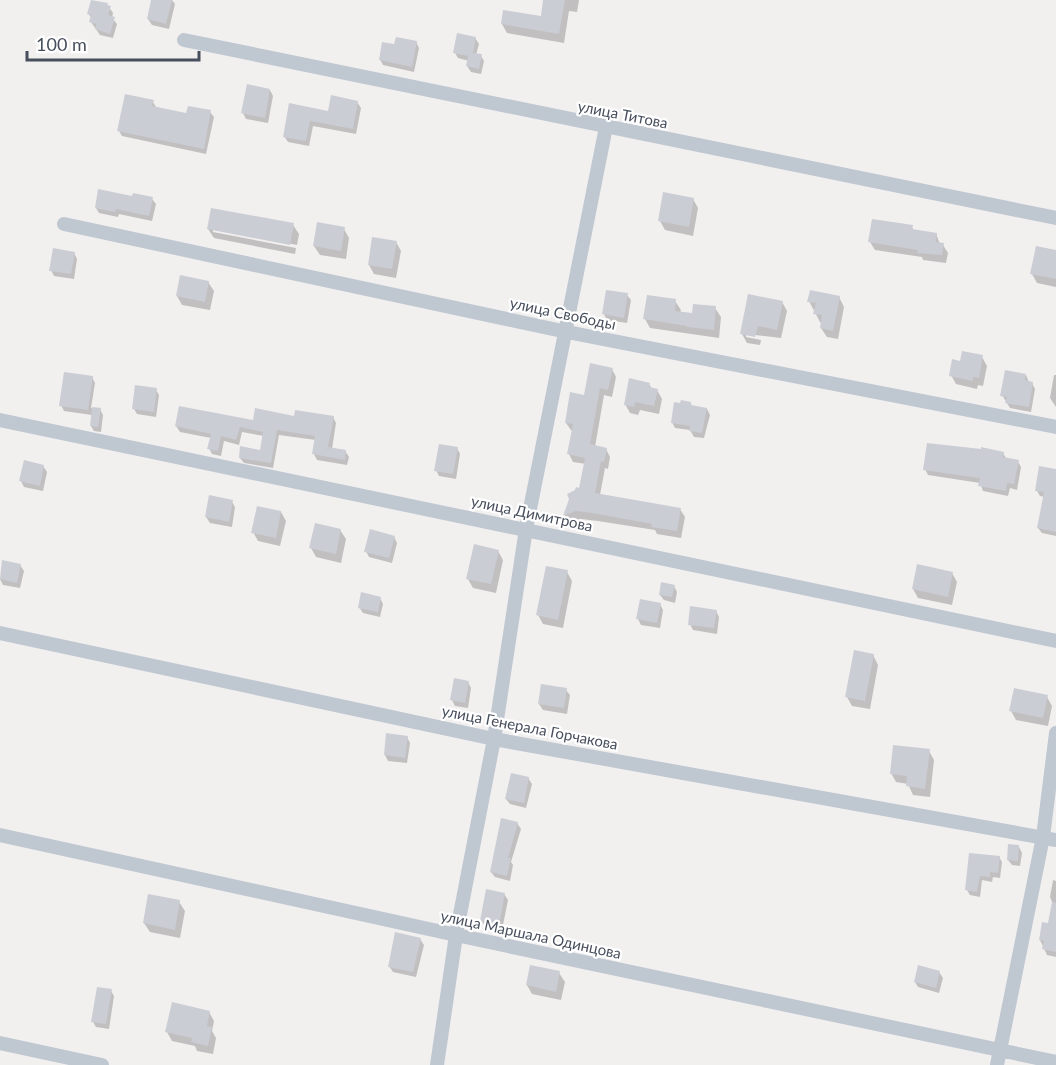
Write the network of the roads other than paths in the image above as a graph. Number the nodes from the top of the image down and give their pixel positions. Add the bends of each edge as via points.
1 (184, 40) dead end
2 (606, 127) junction
3 (1056, 218) edge
4 (64, 224) dead end
5 (567, 332) junction
6 (0, 420) edge
7 (1056, 427) edge
8 (526, 529) junction
9 (0, 633) edge
10 (1056, 641) edge
11 (1056, 733) edge
12 (494, 739) junction
13 (0, 835) edge
14 (1050, 839) edge
15 (456, 935) junction
16 (0, 1043) edge
17 (1000, 1051) junction
18 (1056, 1062) edge
19 (102, 1065) edge
20 (438, 1065) edge
21 (997, 1065) edge

1 - 2 street, улица Титова
2 - 3 street, улица Титова
2 - 5 street
4 - 5 street, улица Свободы
5 - 7 street, улица Свободы
5 - 8 street
6 - 8 street, улица Димитрова
8 - 10 street, улица Димитрова
8 - 12 street
9 - 12 street, улица Генерала Горчакова
11 - 14 street
12 - 14 street, улица Генерала Горчакова
12 - 15 street
13 - 15 street, улица Маршала Одинцова
14 - 17 street
15 - 17 street, улица Маршала Одинцова
15 - 20 street
16 - 19 street
17 - 18 street, улица Маршала Одинцова
17 - 21 street

